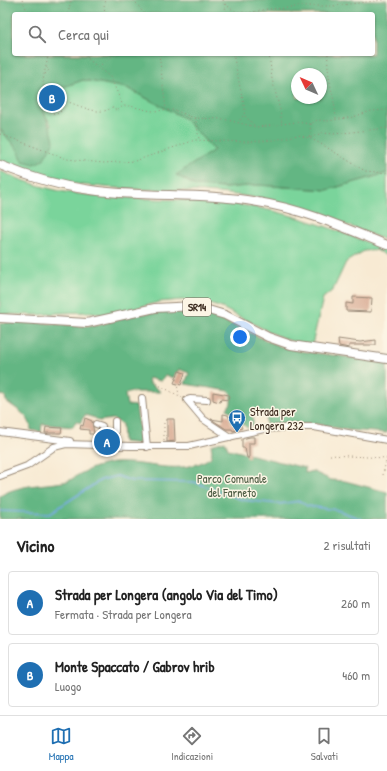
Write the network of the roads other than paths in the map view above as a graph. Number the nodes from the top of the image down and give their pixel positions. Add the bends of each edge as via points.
1 (0, 165) edge
2 (387, 245) edge
3 (0, 318) edge
4 (387, 359) edge
5 (142, 398) dead end
6 (207, 400) dead end
7 (115, 422) dead end
8 (96, 424) dead end
9 (0, 432) edge
10 (230, 437) junction
11 (387, 440) edge
12 (90, 444) junction
13 (103, 444) junction
14 (114, 446) junction
15 (147, 446) junction
16 (0, 476) edge

1 - 2 main road via 79,189 209,196 258,202 321,219
3 - 4 main road, SR14 via 87,323 155,308 194,306 215,311 268,337 292,345
5 - 15 street
6 - 10 street via 187,400 198,415
7 - 14 street
8 - 13 street via 102,426
9 - 12 street
10 - 11 street via 264,429 299,427
10 - 15 street via 189,446
12 - 13 street
12 - 16 street via 63,444 54,447 34,462
13 - 14 street
14 - 15 street

